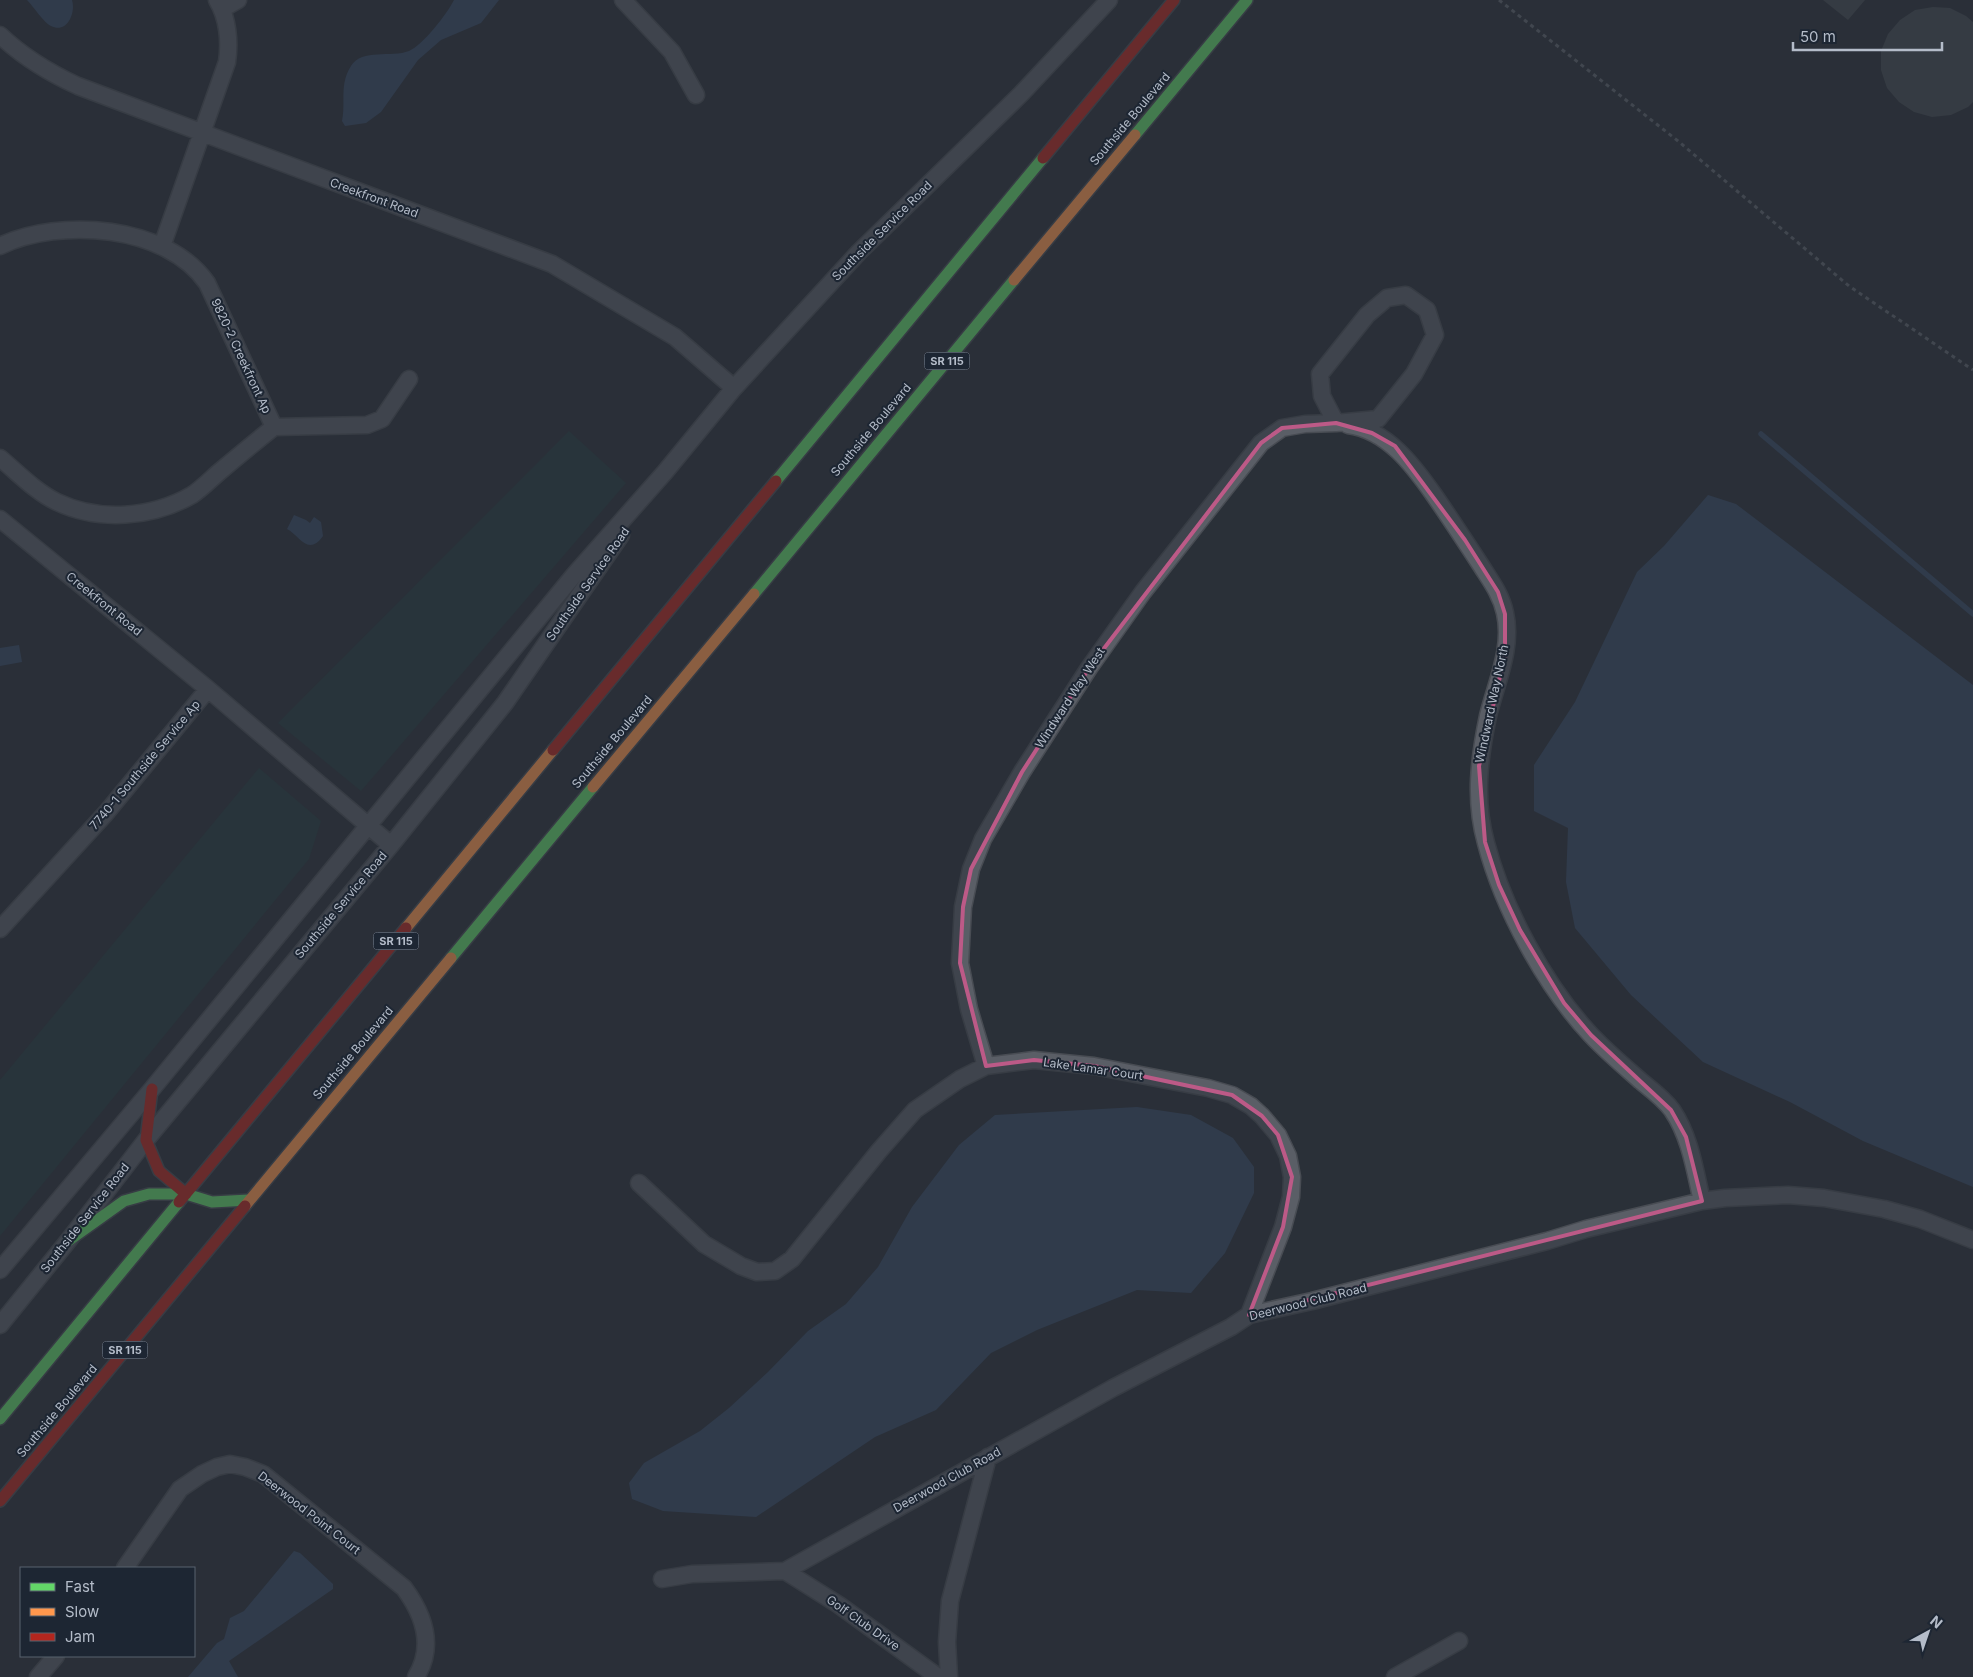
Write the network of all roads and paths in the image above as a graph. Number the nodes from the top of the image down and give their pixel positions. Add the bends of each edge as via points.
1 (238, 0) edge
2 (623, 0) edge
3 (1109, 0) edge
4 (1174, 0) edge
5 (1246, 0) edge
6 (1499, 0) edge
7 (220, 5) edge
8 (0, 34) edge
9 (696, 95) dead end
10 (201, 134) junction
11 (0, 246) edge
12 (162, 246) junction
13 (1973, 370) edge
14 (409, 379) dead end
15 (734, 388) junction
16 (1336, 423) junction
17 (274, 426) junction
18 (0, 458) edge
19 (665, 472) junction
20 (0, 519) edge
21 (208, 689) junction
22 (368, 825) junction
23 (391, 845) junction
24 (0, 929) edge
25 (986, 1066) junction
26 (152, 1090) junction
27 (146, 1140) junction
28 (639, 1184) dead end
29 (186, 1194) junction
30 (249, 1200) junction
31 (1702, 1201) junction
32 (1973, 1240) edge
33 (68, 1241) junction
34 (0, 1270) edge
35 (1249, 1315) junction
36 (0, 1325) edge
37 (0, 1419) edge
38 (988, 1457) junction
39 (0, 1501) edge
40 (126, 1567) edge
41 (785, 1571) junction
42 (662, 1578) dead end
43 (1459, 1641) dead end
44 (55, 1657) edge
45 (38, 1677) edge
46 (416, 1677) edge
47 (938, 1677) edge
48 (949, 1677) edge
49 (1395, 1677) edge

1 - 7 street
2 - 9 street via 672,52
3 - 15 street, Southside Service Road via 1021,94 859,252
4 - 29 highway, SR 115
5 - 30 highway, Southside Boulevard / SR 115
6 - 13 path via 1678,141 1849,286
7 - 10 street via 229,45 227,62
8 - 10 street, Creekfront Road via 32,61 55,75
10 - 12 street
10 - 15 street, Creekfront Road via 552,264 675,336
11 - 12 street, 9820-2 Creekfront Ap via 26,236 66,230 98,230 133,236
12 - 17 street, 9820-2 Creekfront Ap via 199,270
14 - 17 street via 382,419 367,425
15 - 19 street, Southside Service Road
16 - 16 street via 1322,396 1320,374 1367,315 1387,298 1406,295 1427,310 1435,335 1419,365 1378,419
16 - 25 street, Windward Way West via 1282,428 1260,443 1143,592 1089,668 1022,772 984,839 971,869 963,907 960,963 969,1009
16 - 31 street, Windward Way North via 1372,433 1394,446 1423,478 1498,592 1505,614 1505,655 1479,766 1479,799 1485,842 1496,876 1520,930 1564,1003 1591,1035 1671,1110 1686,1137
17 - 18 street, 9820-2 Creekfront Ap via 193,494 162,509 137,513 95,514 74,509 30,484
19 - 22 street, Southside Service Road via 574,575
19 - 23 street, Southside Service Road via 505,704
20 - 21 street, Creekfront Road
21 - 22 street, 7740-1 Southside Service Ap
21 - 24 street, 7740-1 Southside Service Ap via 106,813
22 - 23 street, 7740-1 Southside Service Ap
22 - 26 street, Southside Service Road
23 - 27 street, Southside Service Road
25 - 28 street, Lake Lamar Court via 915,1110 792,1258 775,1271 749,1269 704,1244
25 - 35 street, Lake Lamar Court via 1034,1060 1094,1066 1224,1092 1251,1106 1262,1116 1278,1135 1288,1156 1292,1176 1283,1227
26 - 27 highway
26 - 34 street, Southside Service Road
27 - 29 highway via 160,1171
27 - 33 street, Southside Service Road
29 - 30 highway via 212,1202
29 - 33 highway via 149,1194 124,1201
29 - 37 highway, SR 115
30 - 39 highway, Southside Boulevard / SR 115
31 - 32 street, Deerwood Club Road via 1788,1195 1824,1198 1920,1219
31 - 35 street, Deerwood Club Road
33 - 36 street, Southside Service Road
35 - 38 street, Deerwood Club Road
38 - 41 street, Deerwood Club Road
38 - 48 street via 950,1601
40 - 46 street, Deerwood Point Court via 180,1490 217,1467 230,1464 245,1466 263,1474 404,1588 424,1624 423,1658
41 - 42 street, Deerwood Club Road
41 - 47 street, Golf Club Drive via 839,1605
43 - 49 street
44 - 45 street

